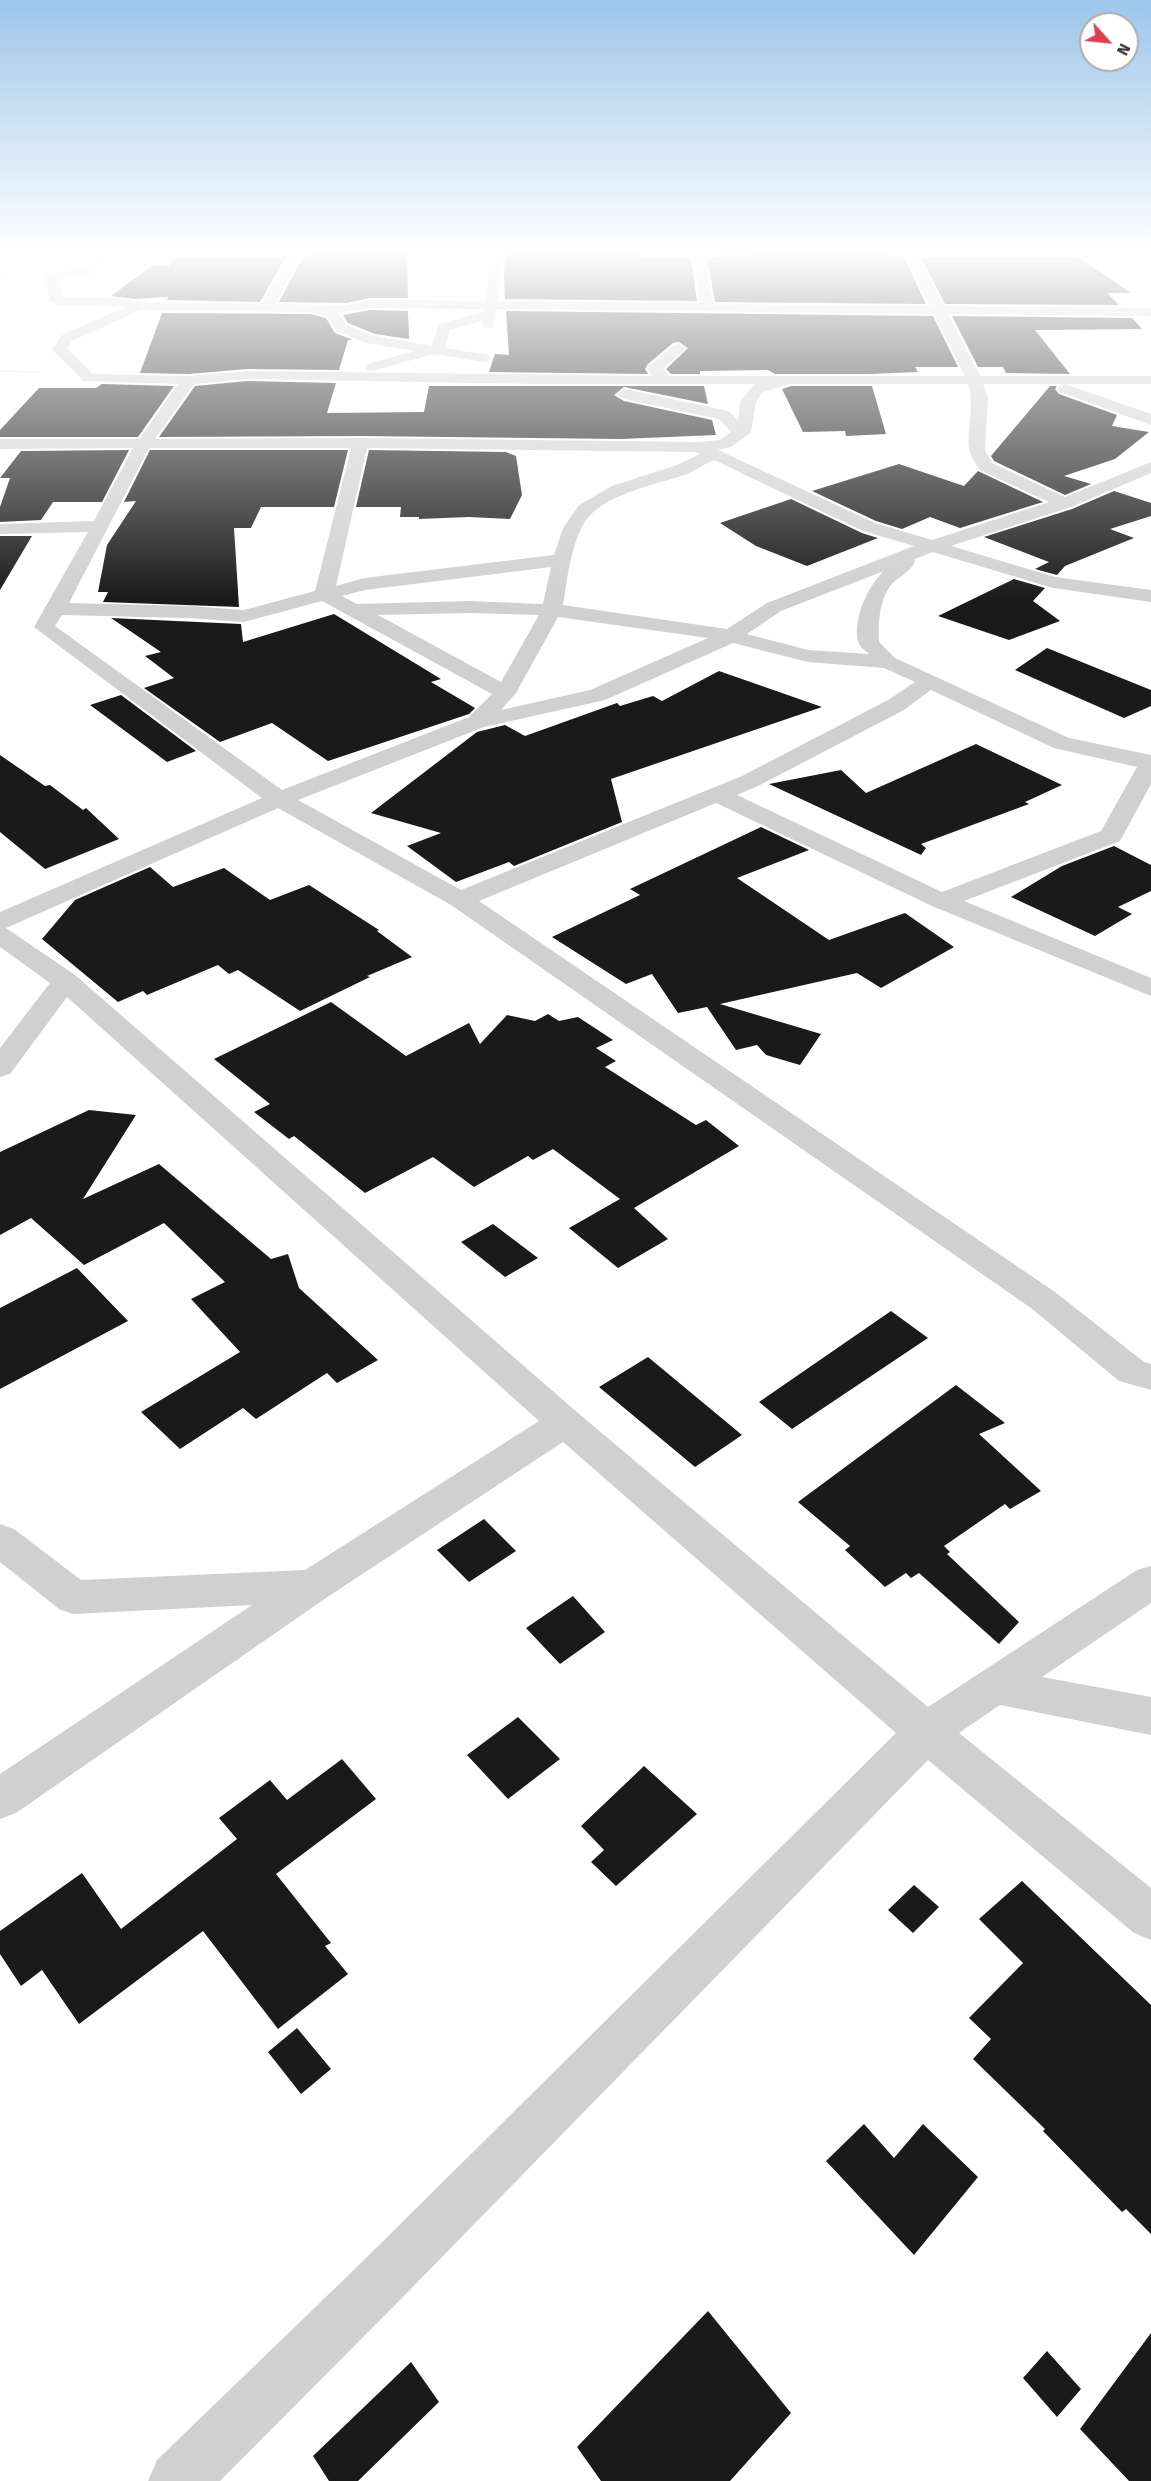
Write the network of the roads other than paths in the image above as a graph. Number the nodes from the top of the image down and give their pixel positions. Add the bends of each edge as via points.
1 (77, 367) edge
2 (374, 367) edge
3 (488, 367) edge
4 (657, 367) edge
5 (967, 367) edge
6 (312, 377) junction
7 (490, 379) junction
8 (189, 380) junction
9 (537, 380) junction
10 (666, 380) junction
11 (801, 380) junction
12 (974, 380) junction
13 (1037, 380) junction
14 (1151, 380) edge
15 (1151, 420) edge
16 (740, 432) junction
17 (144, 443) junction
18 (360, 443) junction
19 (0, 444) edge
20 (706, 450) junction
21 (1151, 467) edge
22 (1065, 502) junction
23 (99, 526) junction
24 (0, 529) edge
25 (925, 549) junction
26 (562, 560) junction
27 (324, 594) junction
28 (1151, 596) edge
29 (56, 609) junction
30 (351, 610) junction
31 (552, 610) junction
32 (731, 636) junction
33 (888, 662) junction
34 (929, 682) junction
35 (505, 693) junction
36 (477, 722) junction
37 (1151, 763) edge
38 (718, 795) junction
39 (279, 799) junction
40 (460, 900) junction
41 (941, 901) junction
42 (0, 922) edge
43 (0, 935) edge
44 (64, 981) junction
45 (1151, 988) edge
46 (0, 1068) edge
47 (1151, 1377) edge
48 (565, 1424) junction
49 (0, 1540) edge
50 (1151, 1582) edge
51 (312, 1586) junction
52 (994, 1686) junction
53 (1151, 1716) edge
54 (926, 1732) junction
55 (1, 1799) edge
56 (1151, 1917) edge
57 (178, 2481) edge

1 - 8 street via 89,378
2 - 6 street
3 - 7 street
4 - 10 street via 654,369
5 - 12 street
6 - 7 street
6 - 8 street via 247,375
7 - 9 street
8 - 17 street
9 - 10 street
9 - 16 street via 600,388 724,415
10 - 11 street
11 - 12 street
11 - 16 street via 758,388 748,402 746,429
12 - 13 street
12 - 22 street via 980,397 977,450 986,466
13 - 14 street
13 - 15 street
16 - 20 street via 725,444
17 - 18 street
17 - 19 street
17 - 23 street
18 - 20 street
18 - 27 street
20 - 25 street via 869,527
20 - 26 street via 683,469 618,490 585,509 572,528
21 - 22 street
22 - 25 street
23 - 24 street
23 - 29 street
25 - 28 street via 1053,582
25 - 32 street via 774,607
25 - 33 street via 882,584 868,616 869,643
26 - 27 street via 364,584
26 - 31 street
27 - 29 street via 244,616
27 - 30 street
29 - 39 street via 44,627
30 - 31 street
30 - 35 street
31 - 32 street
31 - 35 street
32 - 33 street via 808,656
32 - 36 street via 597,695
33 - 34 street
34 - 37 street via 1062,743
34 - 38 street via 896,705
35 - 36 street
36 - 39 street
37 - 41 street via 1111,836
38 - 40 street
38 - 41 street
39 - 40 street
39 - 42 street
40 - 47 street via 1043,1300 1132,1372
41 - 45 street
43 - 44 street
44 - 46 street
44 - 48 street
48 - 51 street
48 - 54 street
49 - 51 street via 74,1597
50 - 52 street
51 - 55 street
52 - 53 street
52 - 54 street
54 - 56 street
54 - 57 street

